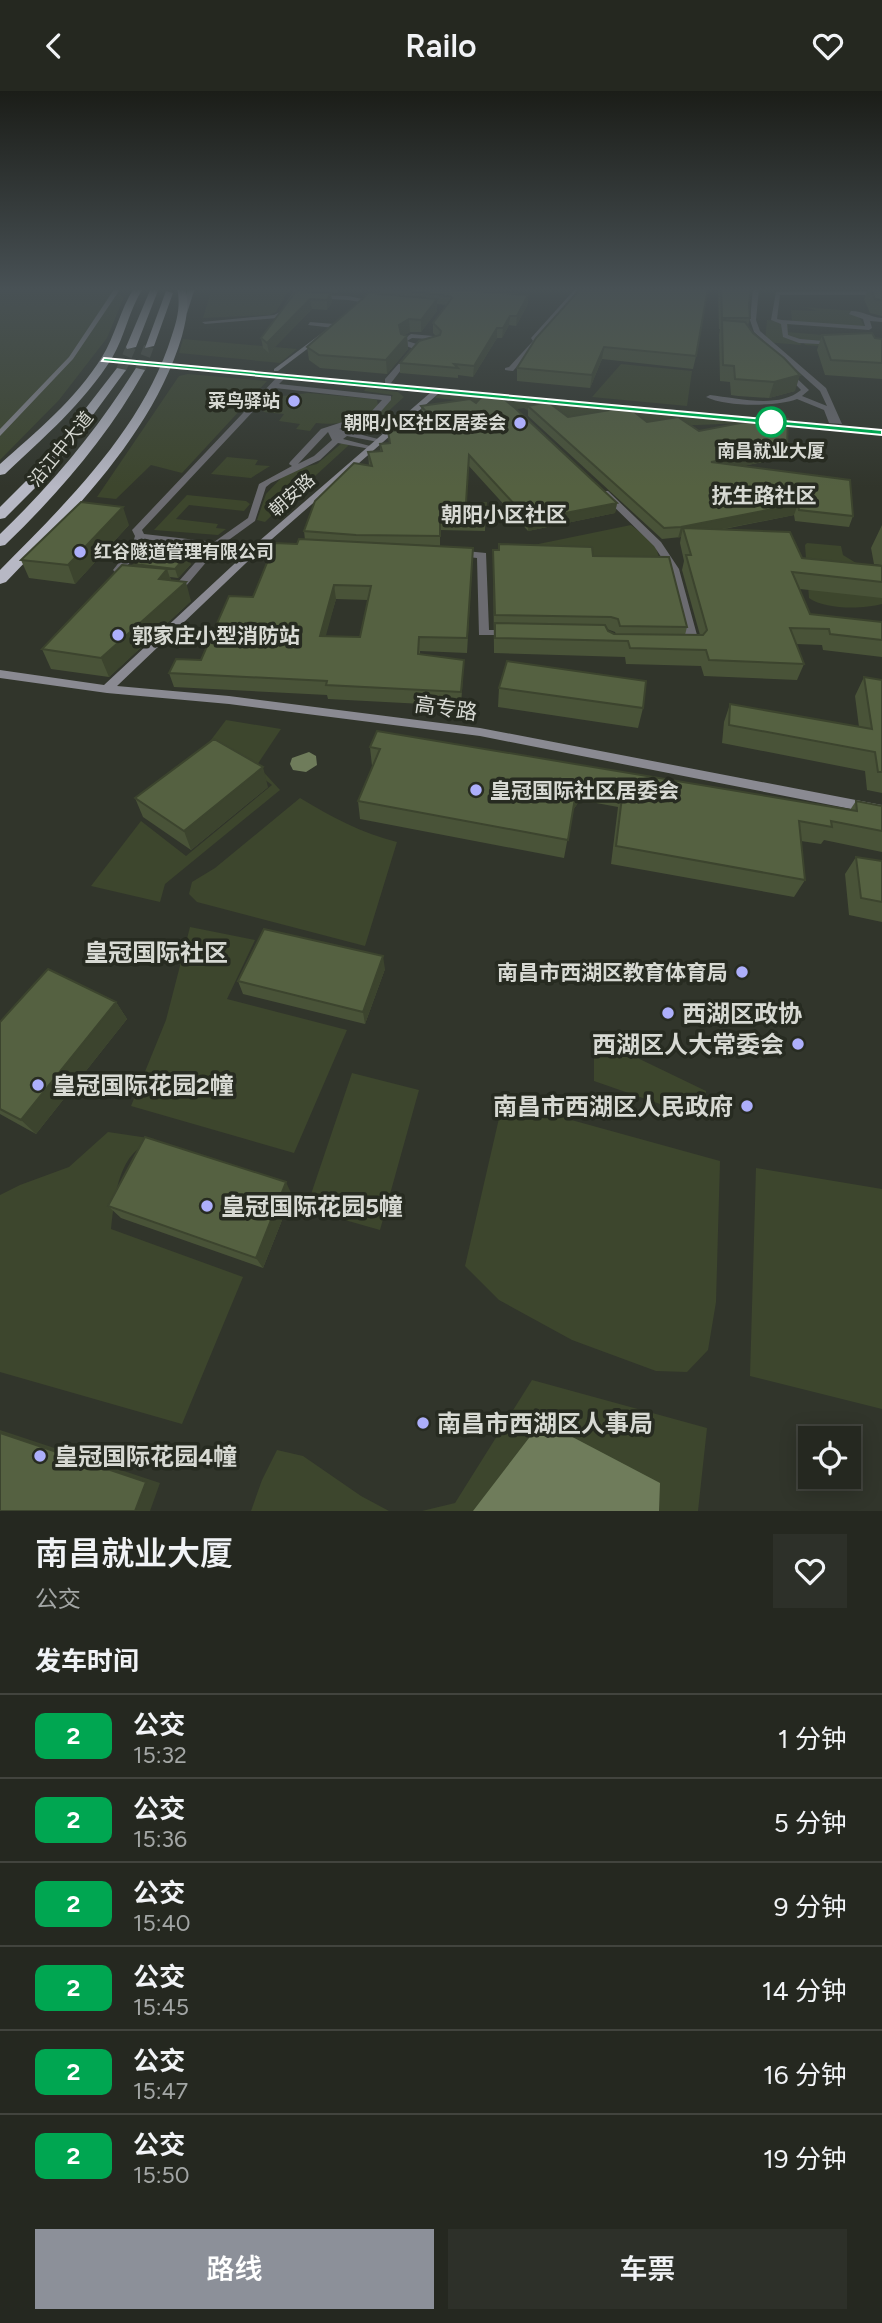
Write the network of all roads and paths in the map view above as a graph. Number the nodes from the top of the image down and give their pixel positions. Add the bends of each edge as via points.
1 (74, 354) edge
2 (108, 354) tunnel mouth
3 (171, 354) edge
4 (301, 354) edge
5 (410, 354) edge
6 (520, 354) edge
7 (524, 354) edge
8 (768, 354) edge
9 (782, 354) edge
10 (106, 358) junction
11 (169, 363) junction
12 (121, 370) tunnel mouth
13 (140, 370) tunnel mouth
14 (279, 373) junction
15 (388, 381) junction
16 (273, 386) junction
17 (440, 389) junction
18 (501, 397) junction
19 (710, 397) dead end
20 (798, 397) junction
21 (517, 412) edge
22 (84, 420) junction
23 (835, 421) junction
24 (882, 425) edge
25 (329, 428) junction
26 (345, 433) junction
27 (882, 433) edge
28 (0, 434) edge
29 (335, 440) junction
30 (374, 444) junction
31 (0, 471) edge
32 (281, 474) junction
33 (89, 480) junction
34 (0, 485) edge
35 (599, 488) edge
36 (0, 515) edge
37 (139, 535) junction
38 (0, 542) edge
39 (261, 544) junction
40 (216, 545) junction
41 (274, 545) edge
42 (0, 550) edge
43 (448, 553) edge
44 (0, 579) edge
45 (137, 580) edge
46 (160, 583) edge
47 (521, 633) edge
48 (680, 646) edge
49 (0, 674) edge
50 (107, 689) junction
51 (882, 810) edge

1 - 28 street
2 - 10 highway
3 - 11 highway
4 - 14 street
5 - 15 street
6 - 7 street via 507,369
8 - 20 street via 806,390
9 - 23 street via 823,390
10 - 11 street
10 - 31 highway via 74,399
11 - 14 street
11 - 33 highway via 131,429
12 - 22 highway, 沿江中大道
13 - 38 highway, 沿江中大道 via 86,452
14 - 15 street
14 - 16 street
14 - 17 street
15 - 17 street
16 - 25 street via 388,398 373,415
16 - 37 street via 137,530
17 - 18 street
17 - 23 street
17 - 30 street, 朝安路
18 - 21 street
18 - 27 street
19 - 20 street via 778,402
20 - 23 street via 827,409
22 - 34 highway
22 - 36 highway, 沿江中大道 via 46,469
23 - 24 street
25 - 26 street
25 - 29 street
25 - 32 street
26 - 29 street
26 - 30 street
29 - 30 street
29 - 32 street via 317,458
30 - 39 street, 朝安路
32 - 40 street via 262,486 252,519
33 - 42 highway
33 - 44 highway
35 - 48 street via 659,544 674,569 694,646
37 - 40 street
37 - 45 street via 137,547 118,570
39 - 41 street
39 - 50 street, 朝安路
40 - 46 street via 183,584
43 - 47 street via 482,555 482,633
49 - 50 street, 高专路
50 - 51 street, 高专路 via 480,732

